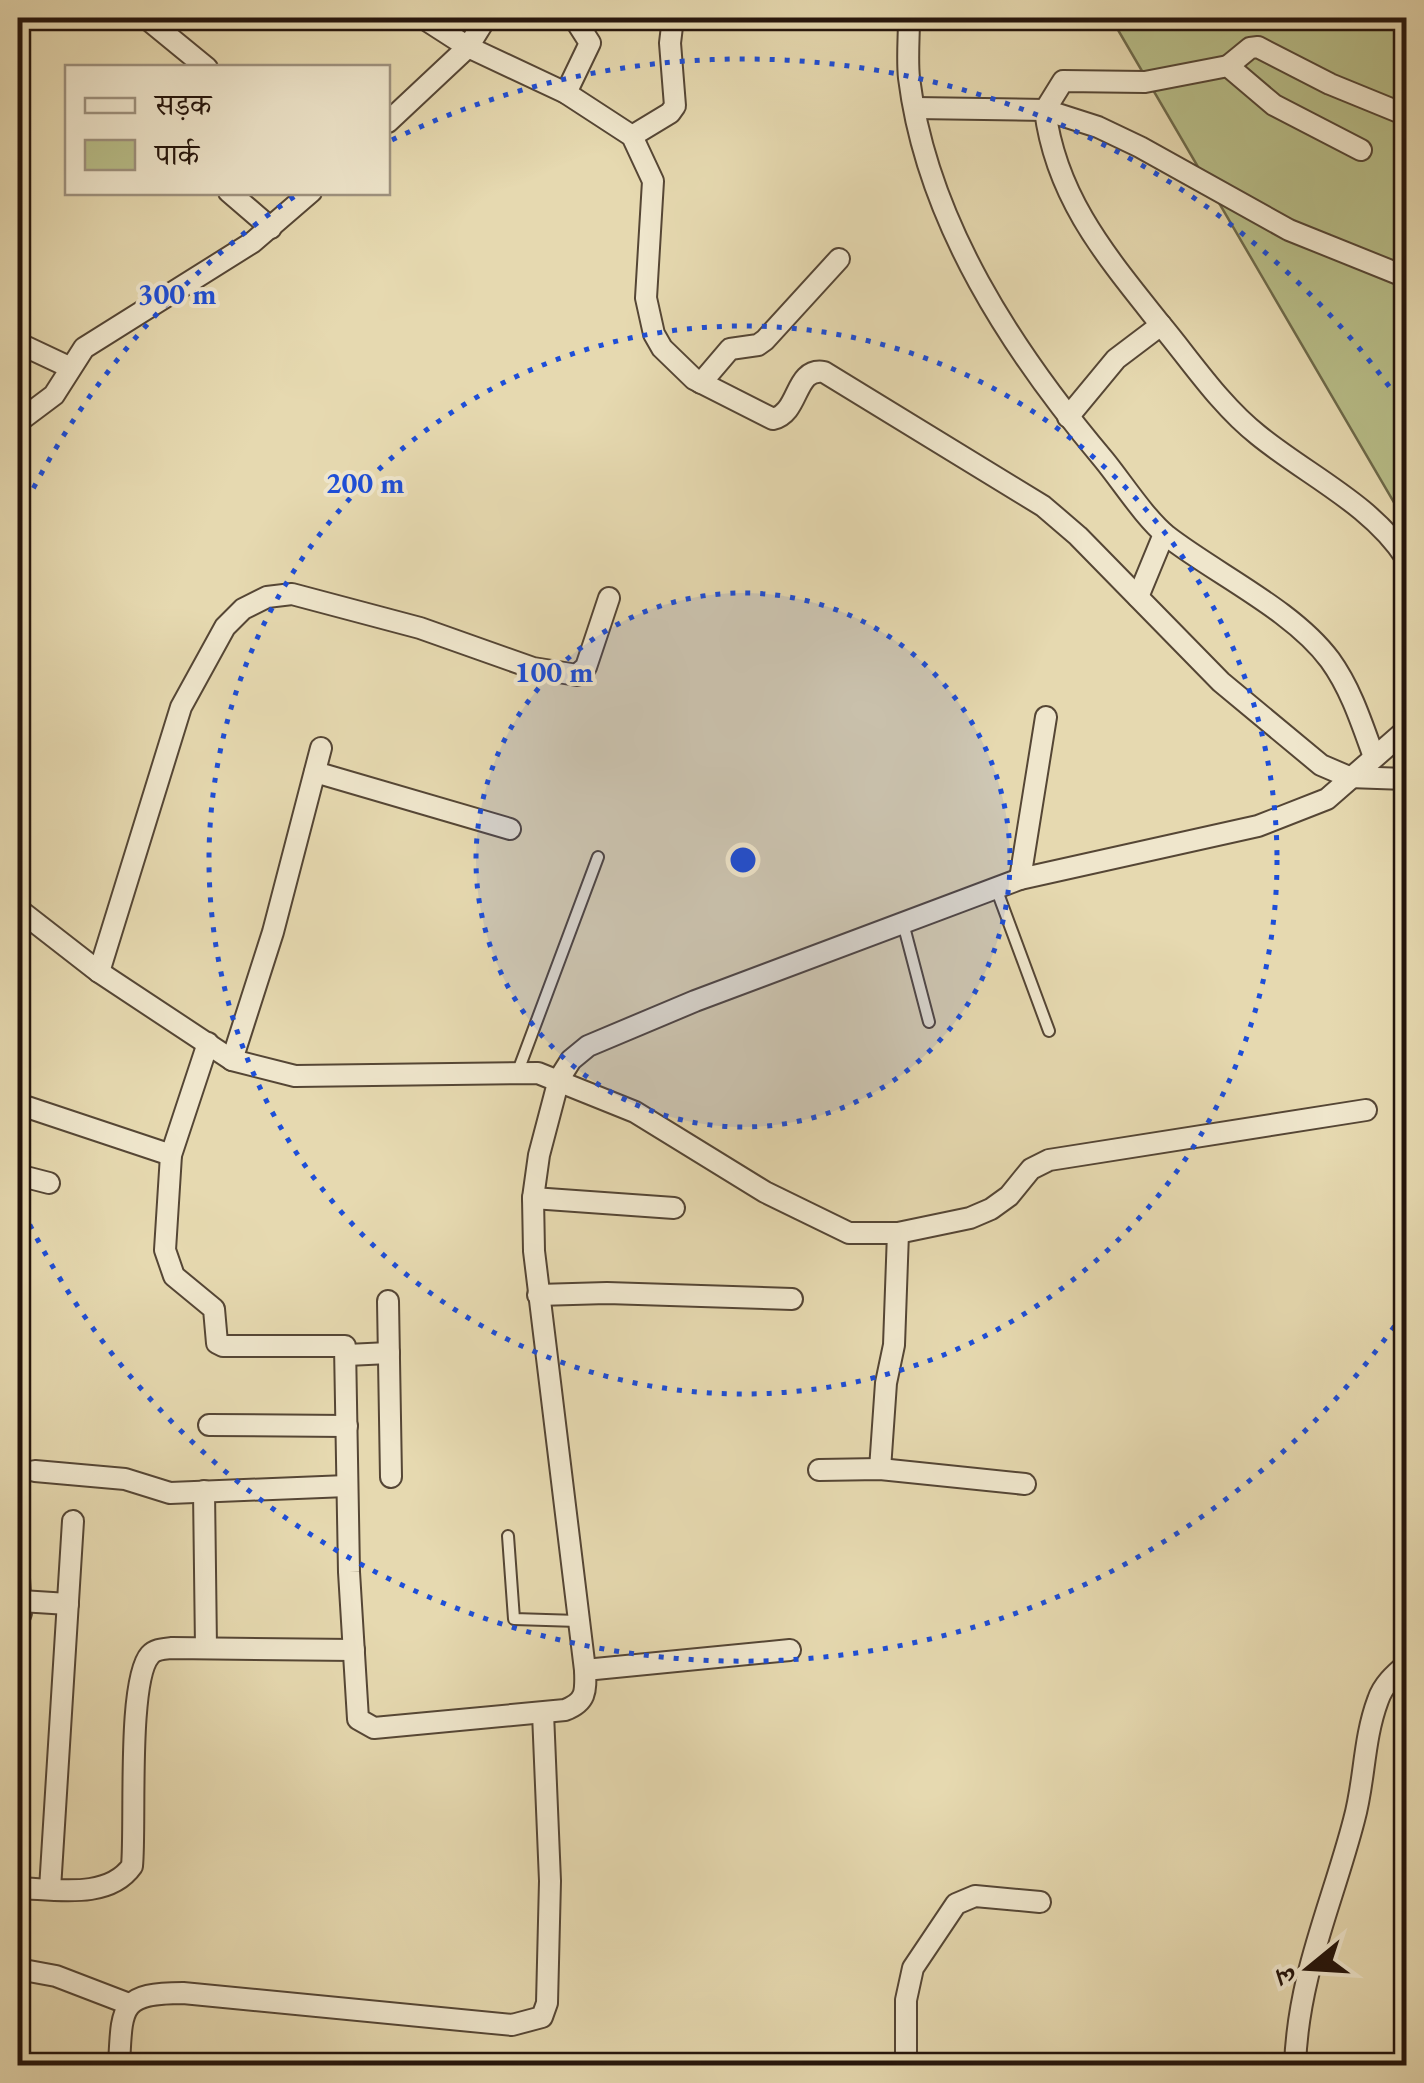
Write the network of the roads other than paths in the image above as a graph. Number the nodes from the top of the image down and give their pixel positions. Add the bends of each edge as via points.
1 (146, 18) edge
2 (423, 18) edge
3 (486, 18) edge
4 (574, 18) edge
5 (673, 18) edge
6 (910, 18) edge
7 (468, 47) junction
8 (202, 65) edge
9 (1228, 66) junction
10 (566, 93) junction
11 (915, 108) junction
12 (1044, 110) junction
13 (1406, 116) edge
14 (390, 120) edge
15 (632, 136) junction
16 (1360, 150) dead end
17 (232, 195) edge
18 (309, 195) edge
19 (271, 228) junction
20 (839, 259) dead end
21 (1406, 277) edge
22 (1161, 324) junction
23 (18, 343) edge
24 (70, 367) junction
25 (702, 383) junction
26 (1068, 418) junction
27 (18, 422) edge
28 (1164, 534) junction
29 (1406, 558) edge
30 (1138, 596) junction
31 (610, 598) dead end
32 (1046, 717) dead end
33 (1406, 730) edge
34 (322, 748) dead end
35 (1374, 757) junction
36 (315, 772) junction
37 (1350, 778) junction
38 (1406, 779) edge
39 (510, 829) dead end
40 (598, 857) dead end
41 (1020, 879) junction
42 (996, 888) junction
43 (19, 916) edge
44 (903, 923) junction
45 (99, 972) junction
46 (929, 1022) dead end
47 (1049, 1030) dead end
48 (208, 1043) junction
49 (232, 1060) junction
50 (518, 1071) junction
51 (559, 1079) junction
52 (18, 1104) edge
53 (1366, 1110) dead end
54 (171, 1155) junction
55 (18, 1174) edge
56 (49, 1182) dead end
57 (533, 1198) junction
58 (674, 1208) dead end
59 (898, 1233) junction
60 (538, 1295) junction
61 (792, 1299) dead end
62 (388, 1301) dead end
63 (389, 1353) junction
64 (347, 1355) junction
65 (209, 1426) dead end
66 (347, 1426) junction
67 (880, 1469) junction
68 (819, 1470) dead end
69 (36, 1471) dead end
70 (391, 1477) dead end
71 (1026, 1484) dead end
72 (346, 1486) junction
73 (204, 1491) junction
74 (74, 1521) dead end
75 (508, 1536) dead end
76 (18, 1561) edge
77 (68, 1604) junction
78 (19, 1611) edge
79 (580, 1621) junction
80 (206, 1648) junction
81 (354, 1650) junction
82 (790, 1650) dead end
83 (1406, 1666) edge
84 (586, 1670) junction
85 (543, 1713) junction
86 (18, 1888) edge
87 (50, 1888) junction
88 (1040, 1902) dead end
89 (18, 1969) edge
90 (130, 2004) junction
91 (120, 2066) edge
92 (906, 2066) edge
93 (1295, 2066) edge

1 - 8 street
2 - 7 street
3 - 7 street
4 - 10 street via 590,43
5 - 15 street via 675,106
6 - 11 street
7 - 10 street
7 - 14 street
9 - 12 street via 1145,82 1064,81
9 - 13 street via 1258,47
9 - 16 street via 1274,104
10 - 15 street
11 - 12 street
11 - 26 street via 940,198 975,272 1017,348
12 - 21 street via 1098,127 1290,230
12 - 22 street via 1048,141 1082,222
15 - 25 street via 653,181 648,316 662,348
17 - 19 street
18 - 19 street
19 - 24 street via 84,348
20 - 25 street via 765,340 730,350
22 - 26 street via 1116,359
22 - 29 street via 1254,433 1374,518
23 - 24 street
24 - 27 street via 54,394
25 - 30 street via 772,419 788,412 806,374 824,372 1043,506
26 - 28 street
28 - 30 street
28 - 35 street via 1328,657
30 - 37 street via 1221,682 1321,765
31 - 45 street via 586,667 577,675 532,668 420,628 292,594 243,610 224,627 181,707
32 - 41 street
33 - 35 street
34 - 36 street
35 - 37 street
36 - 39 street
36 - 49 street
37 - 38 street
37 - 41 street via 1326,799 1258,826
40 - 50 lane
41 - 42 street
42 - 44 street
42 - 47 lane
43 - 45 street
44 - 46 lane
44 - 51 street via 588,1046
45 - 48 street
48 - 49 street
48 - 54 street
49 - 50 street via 294,1076
50 - 51 street
51 - 57 street
51 - 59 street via 636,1112 766,1192 850,1233
52 - 54 street
53 - 59 street via 1049,1160 1031,1168 991,1210
54 - 64 street via 164,1224 168,1266 214,1309 217,1342 339,1344
55 - 56 street
57 - 58 street
57 - 60 street
59 - 67 street
60 - 61 street
60 - 79 street
62 - 63 street
63 - 64 street
63 - 70 street
64 - 66 street
65 - 66 street
66 - 72 street
67 - 68 street
67 - 71 street
69 - 73 street via 125,1480 170,1493
72 - 73 street
72 - 81 street
73 - 80 street
74 - 77 street
75 - 79 lane via 514,1619
76 - 78 street
77 - 78 street
77 - 87 street
79 - 84 street
80 - 81 street
80 - 87 street via 158,1650 144,1666 134,1746 132,1866 105,1887
81 - 85 street via 356,1710 374,1728
82 - 84 street
83 - 93 street via 1379,1697 1364,1744 1355,1818 1311,1954
84 - 85 street via 579,1704
85 - 90 street via 550,1880 542,2017 512,2025 184,1993 155,1993
86 - 87 street
88 - 92 street via 975,1896 956,1904 908,1984
89 - 90 street
90 - 91 street via 122,2021

